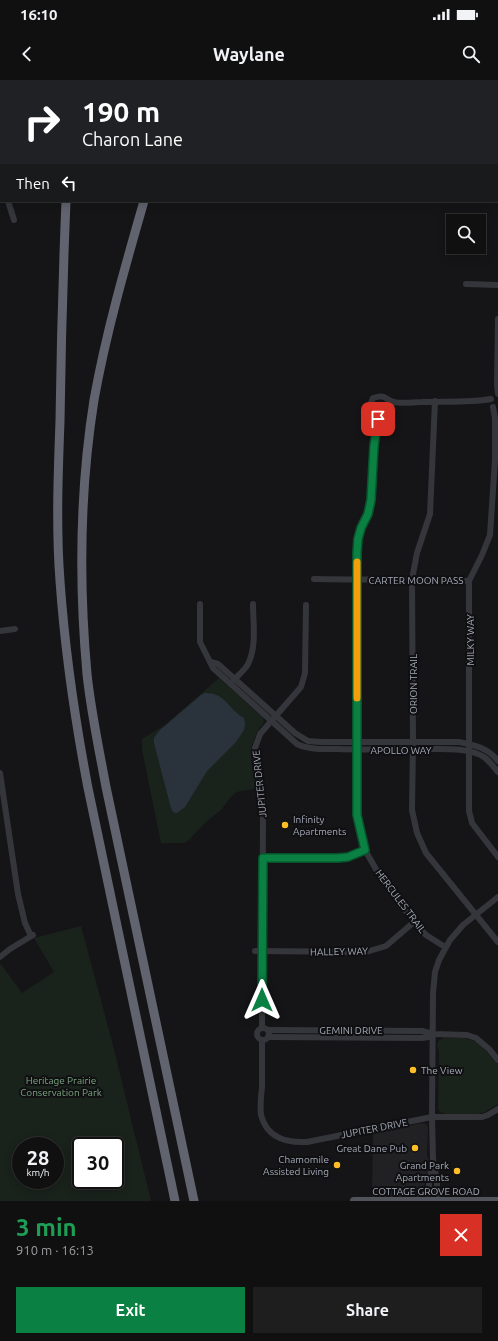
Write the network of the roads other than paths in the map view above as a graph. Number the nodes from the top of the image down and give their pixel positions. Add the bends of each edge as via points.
1 (8, 202) edge
2 (65, 202) edge
3 (144, 202) edge
4 (14, 220) dead end
5 (466, 284) dead end
6 (498, 285) edge
7 (498, 319) edge
8 (497, 345) edge
9 (394, 402) junction
10 (435, 402) junction
11 (495, 402) edge
12 (378, 419) junction
13 (496, 467) edge
14 (314, 579) dead end
15 (412, 579) junction
16 (357, 580) junction
17 (469, 581) junction
18 (200, 604) dead end
19 (253, 604) dead end
20 (306, 605) dead end
21 (15, 629) dead end
22 (0, 631) edge
23 (233, 681) junction
24 (276, 715) junction
25 (272, 721) junction
26 (358, 742) junction
27 (413, 742) junction
28 (469, 744) junction
29 (413, 749) junction
30 (357, 750) junction
31 (469, 751) junction
32 (498, 761) edge
33 (498, 772) edge
34 (0, 773) edge
35 (365, 850) junction
36 (498, 856) edge
37 (263, 858) junction
38 (498, 897) edge
39 (477, 915) junction
40 (414, 922) junction
41 (498, 942) edge
42 (445, 947) junction
43 (255, 951) dead end
44 (263, 951) junction
45 (0, 957) edge
46 (265, 1029) junction
47 (433, 1034) junction
48 (265, 1038) junction
49 (498, 1060) edge
50 (498, 1109) edge
51 (432, 1117) junction
52 (433, 1160) junction
53 (175, 1201) edge
54 (194, 1201) edge
55 (354, 1201) edge
56 (429, 1201) edge
57 (437, 1201) edge
58 (498, 1201) edge

1 - 4 street
2 - 53 highway via 58,508 64,629 85,772
3 - 54 highway via 109,329 94,402 83,514 83,615 87,675 95,729
5 - 6 street
7 - 8 street, MILKY WAY
8 - 11 street, MILKY WAY
9 - 10 street
9 - 12 street
9 - 12 street via 384,397 373,398 370,405
10 - 11 street
10 - 15 street, ORION TRAIL via 430,514 417,553
11 - 13 street, MILKY WAY
12 - 16 street, HERCULES TRAIL via 371,500 358,539
13 - 17 street, MILKY WAY via 490,535
14 - 16 street, CARTER MOON PASS
15 - 16 street, CARTER MOON PASS
15 - 17 street, CARTER MOON PASS
15 - 27 street, ORION TRAIL
16 - 26 street, HERCULES TRAIL
17 - 28 street, MILKY WAY
18 - 23 street, APOLLO WAY via 200,642 211,662 218,664
19 - 23 street via 252,654 248,665
20 - 24 street, JUPITER DRIVE via 305,673 301,686
21 - 22 street
23 - 24 street, APOLLO WAY
23 - 25 street, APOLLO WAY
24 - 25 street, JUPITER DRIVE
24 - 26 street, APOLLO WAY via 308,741
25 - 30 street, APOLLO WAY via 294,741 305,747
25 - 37 street, JUPITER DRIVE via 260,734 255,748 263,801
26 - 27 street, APOLLO WAY
26 - 30 street, HERCULES TRAIL
27 - 28 street, APOLLO WAY
27 - 29 street, ORION TRAIL
28 - 31 street, MILKY WAY
28 - 32 street, APOLLO WAY via 492,754
29 - 30 street, APOLLO WAY
29 - 31 street, APOLLO WAY
29 - 39 street, ORION TRAIL via 412,810 417,833 426,853
30 - 35 street, HERCULES TRAIL via 357,815
31 - 33 street, APOLLO WAY via 488,760
31 - 36 street, MILKY WAY via 469,816
34 - 45 street via 18,894 25,923 32,935
35 - 37 street via 338,858
35 - 40 street, HERCULES TRAIL via 381,878
37 - 44 street, JUPITER DRIVE
38 - 39 street
39 - 41 street, ORION TRAIL
39 - 42 street via 463,925
40 - 42 street, HERCULES TRAIL via 426,935
40 - 44 street, HALLEY WAY via 386,946 366,952
42 - 47 street via 435,972
43 - 44 street, HALLEY WAY
44 - 46 street, JUPITER DRIVE
46 - 47 street, GEMINI DRIVE via 419,1031
46 - 48 street via 269,1033
46 - 48 street via 259,1029 257,1033 258,1037
47 - 48 street, GEMINI DRIVE via 422,1038
47 - 49 street, GEMINI DRIVE via 467,1035 476,1038
47 - 51 street
48 - 51 street, JUPITER DRIVE via 261,1114 272,1134 282,1140 293,1143 307,1142
50 - 51 street, JUPITER DRIVE via 480,1117
51 - 52 street
52 - 56 street
52 - 57 street
55 - 56 main road, COTTAGE GROVE ROAD
56 - 57 main road, COTTAGE GROVE ROAD
57 - 58 main road, COTTAGE GROVE ROAD

